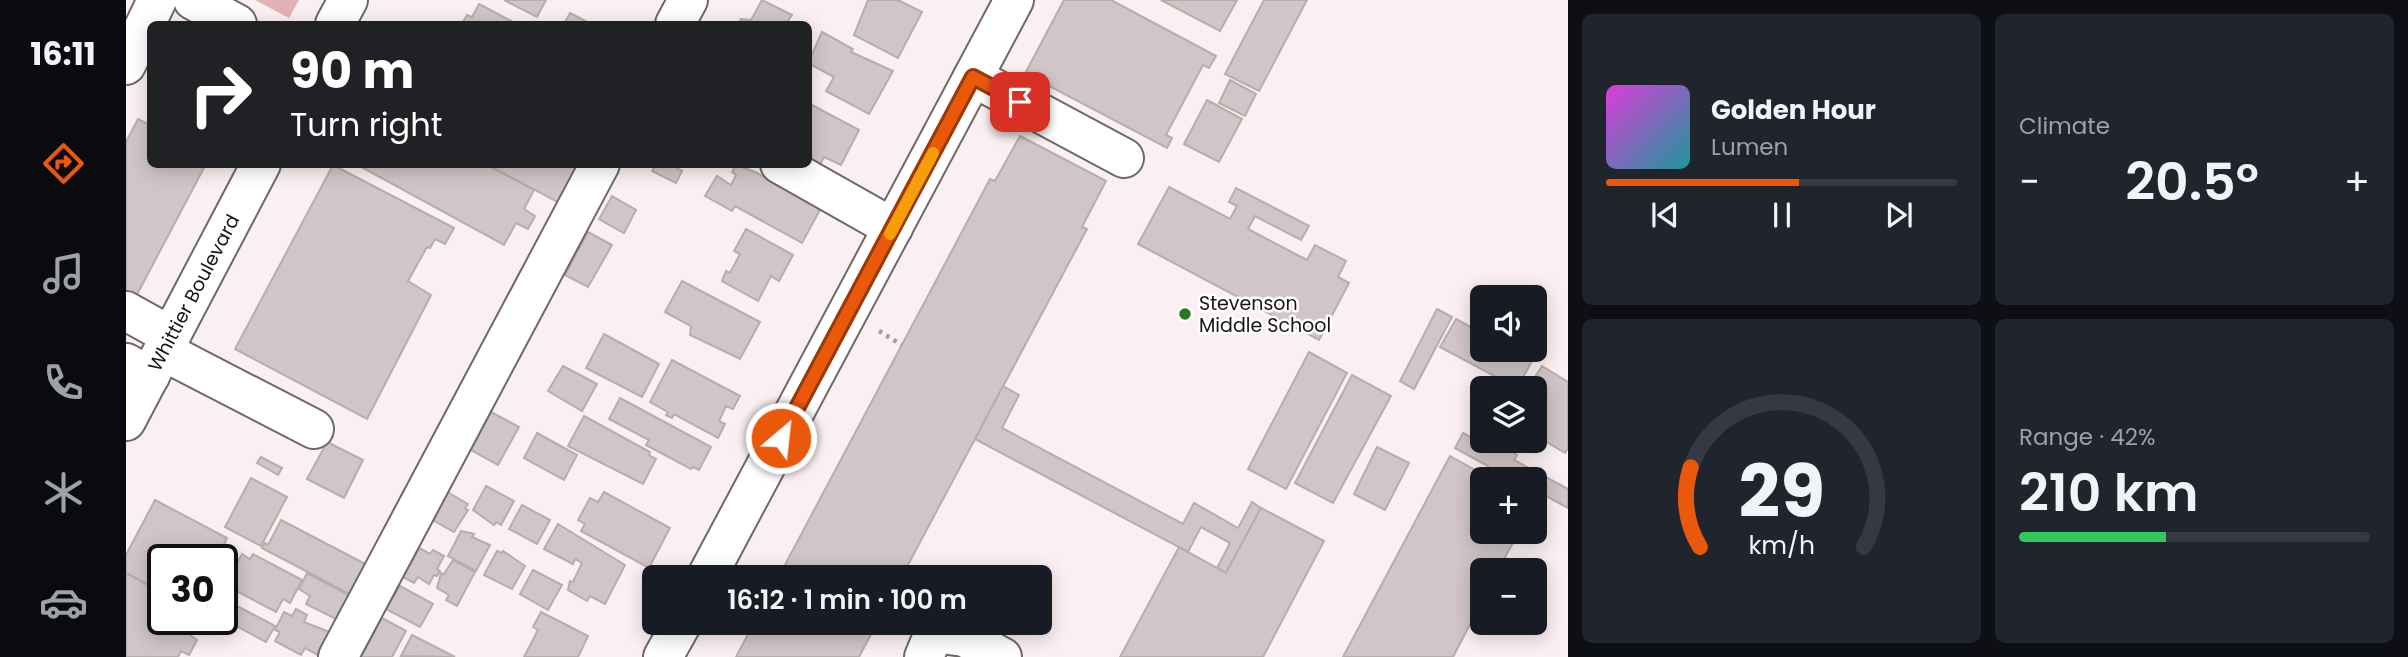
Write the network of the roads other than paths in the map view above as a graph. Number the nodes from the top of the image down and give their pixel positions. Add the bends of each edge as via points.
1 (157, 0) edge
2 (193, 0) edge
3 (348, 0) edge
4 (688, 0) edge
5 (1014, 0) edge
6 (228, 21) edge
7 (337, 21) edge
8 (677, 21) edge
9 (126, 65) edge
10 (973, 77) junction
11 (1124, 158) dead end
12 (259, 168) edge
13 (598, 168) edge
14 (787, 168) edge
15 (893, 228) junction
16 (126, 311) edge
17 (152, 356) edge
18 (126, 421) edge
19 (314, 429) dead end
20 (713, 565) edge
21 (675, 635) edge
22 (998, 656) edge
23 (338, 657) edge
24 (663, 657) edge
25 (924, 657) edge

1 - 9 street
2 - 6 street
3 - 7 street
4 - 8 street
5 - 10 street
10 - 11 street
10 - 15 street
12 - 17 street, Whittier Boulevard
13 - 23 street
14 - 15 street
15 - 20 street
16 - 17 street
17 - 18 street, Whittier Boulevard
17 - 19 street
21 - 24 street
22 - 25 street via 964,637 934,633

